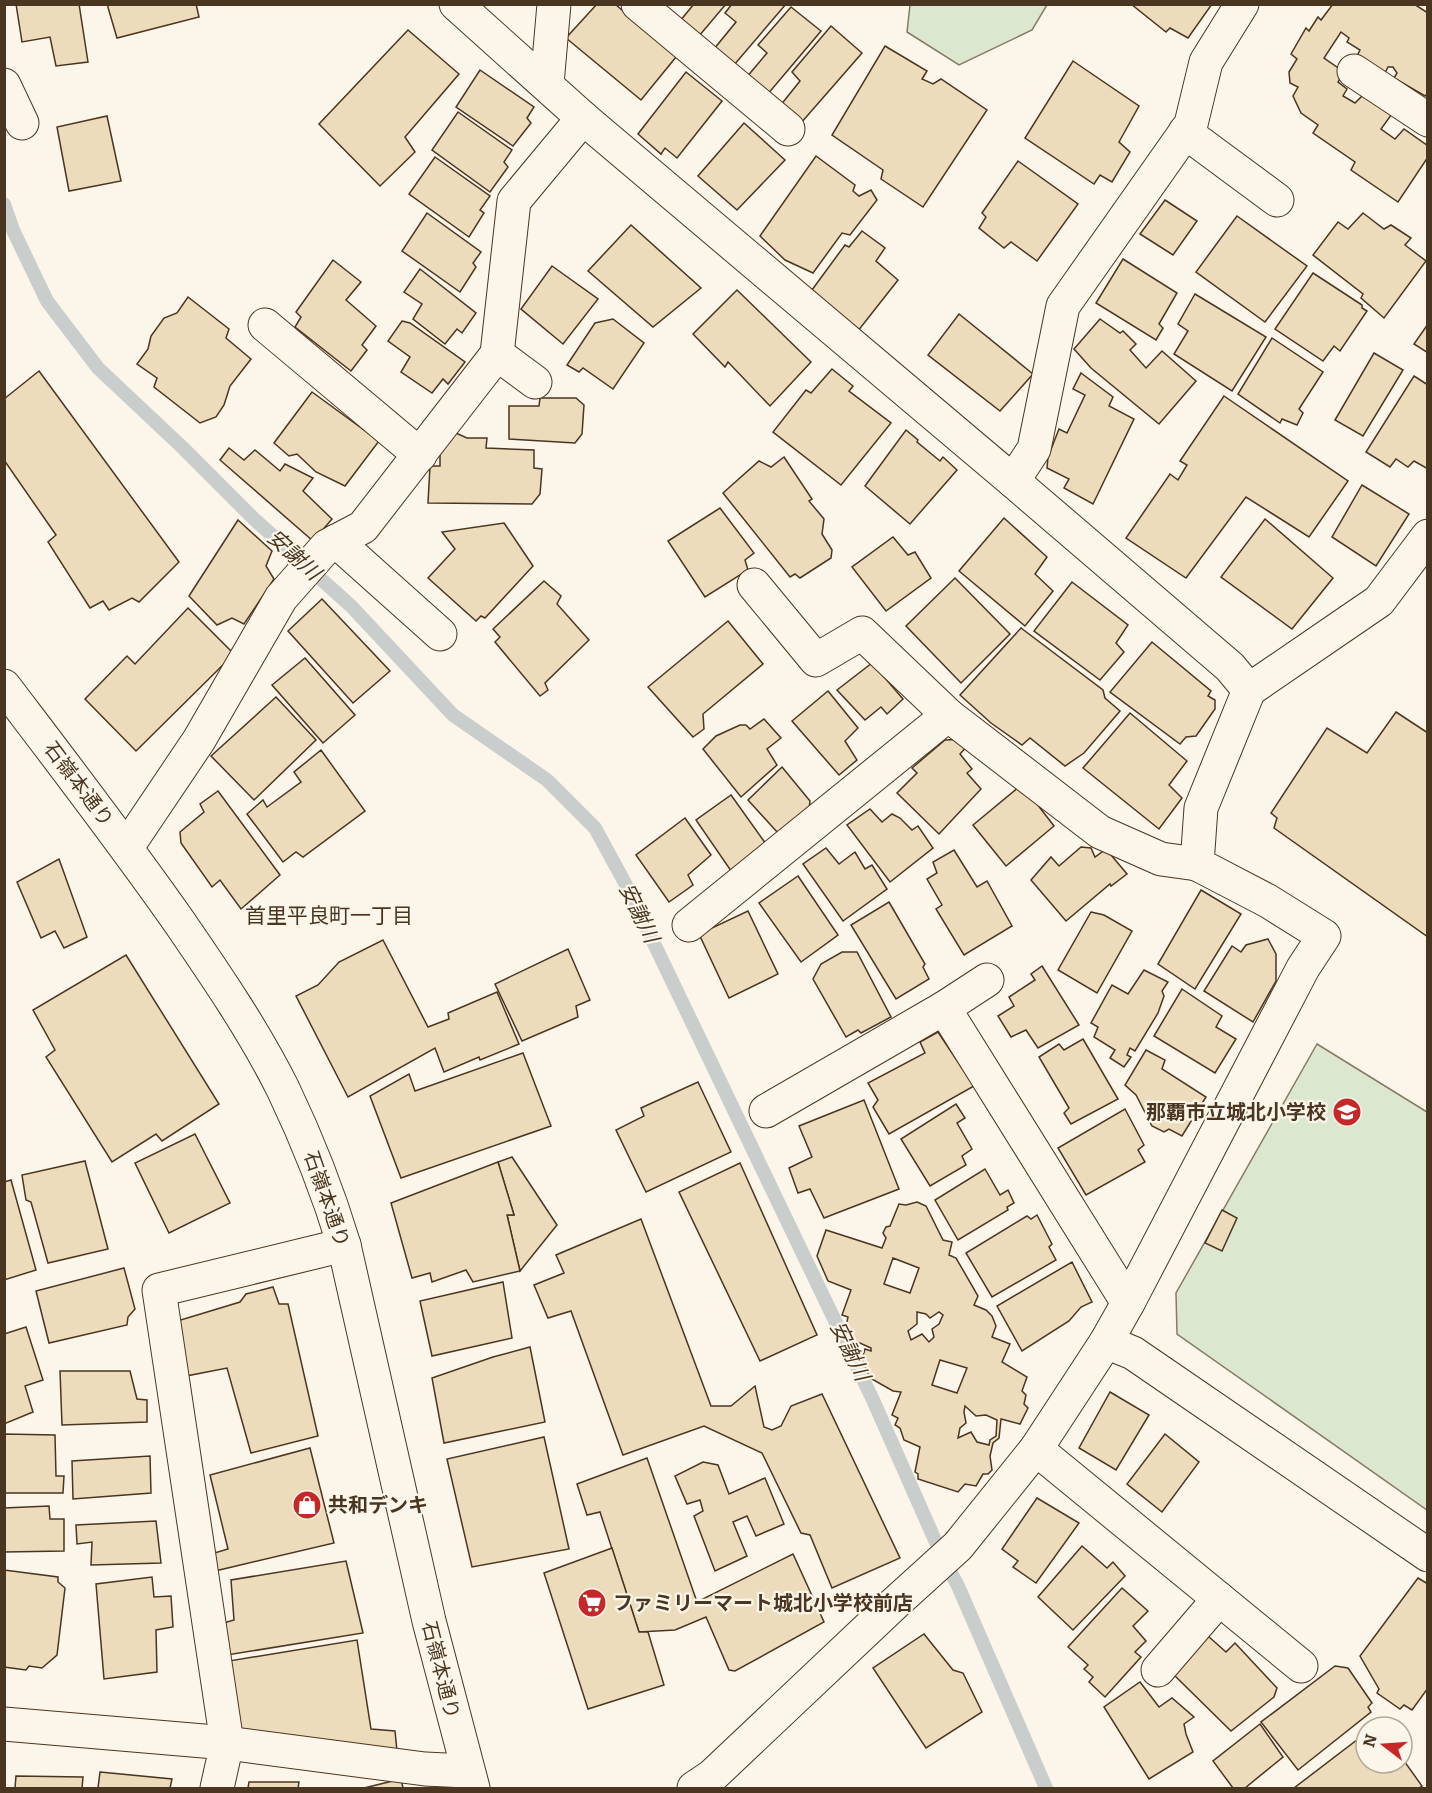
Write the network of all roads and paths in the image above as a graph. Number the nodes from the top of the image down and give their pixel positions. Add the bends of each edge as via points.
1 (456, 4) edge
2 (554, 4) edge
3 (638, 4) edge
4 (1242, 4) edge
5 (1354, 71) dead end
6 (547, 84) junction
7 (4, 85) edge
8 (583, 117) junction
9 (1428, 120) edge
10 (22, 123) dead end
11 (788, 129) dead end
12 (1185, 132) junction
13 (1277, 200) dead end
14 (265, 325) dead end
15 (497, 354) junction
16 (535, 382) dead end
17 (420, 455) junction
18 (1013, 481) junction
19 (1428, 536) edge
20 (336, 542) junction
21 (754, 585) dead end
22 (440, 634) dead end
23 (4, 686) edge
24 (1249, 690) junction
25 (948, 715) junction
26 (127, 847) junction
27 (1197, 864) junction
28 (689, 925) dead end
29 (987, 980) dead end
30 (945, 1008) junction
31 (766, 1111) dead end
32 (344, 1245) junction
33 (1128, 1303) junction
34 (1106, 1342) junction
35 (1035, 1449) junction
36 (1428, 1555) edge
37 (1219, 1599) junction
38 (1301, 1666) dead end
39 (1158, 1670) dead end
40 (4, 1724) edge
41 (227, 1743) junction
42 (470, 1780) edge
43 (218, 1788) edge
44 (694, 1788) edge

1 - 6 street
2 - 6 street
3 - 11 street
4 - 12 street via 1206,62 1191,124
5 - 9 street
6 - 8 street
7 - 10 street
8 - 15 street via 514,201
8 - 18 street
12 - 13 street
12 - 18 street via 1063,306 1034,449
14 - 17 street
15 - 16 street
15 - 17 street
17 - 20 street via 363,527
18 - 24 street via 1230,667
19 - 24 street via 1379,601
20 - 22 street
20 - 26 street via 327,546 281,598 199,740
21 - 25 street via 816,660 862,633
23 - 26 street, 石嶺本通り
24 - 27 street via 1201,808
25 - 27 street via 1100,832 1161,859
25 - 28 street
26 - 32 street, 石嶺本通り via 211,967 266,1057 310,1149
27 - 33 street via 1324,936 1303,968
29 - 30 street
30 - 31 street
30 - 33 street
32 - 41 street via 159,1290
32 - 42 street, 石嶺本通り via 426,1610
33 - 34 street
34 - 35 street
34 - 36 street via 1133,1353
35 - 37 street
35 - 44 street via 958,1546 712,1776
37 - 38 street
37 - 39 street
40 - 41 street
41 - 42 street via 425,1769
41 - 43 street

